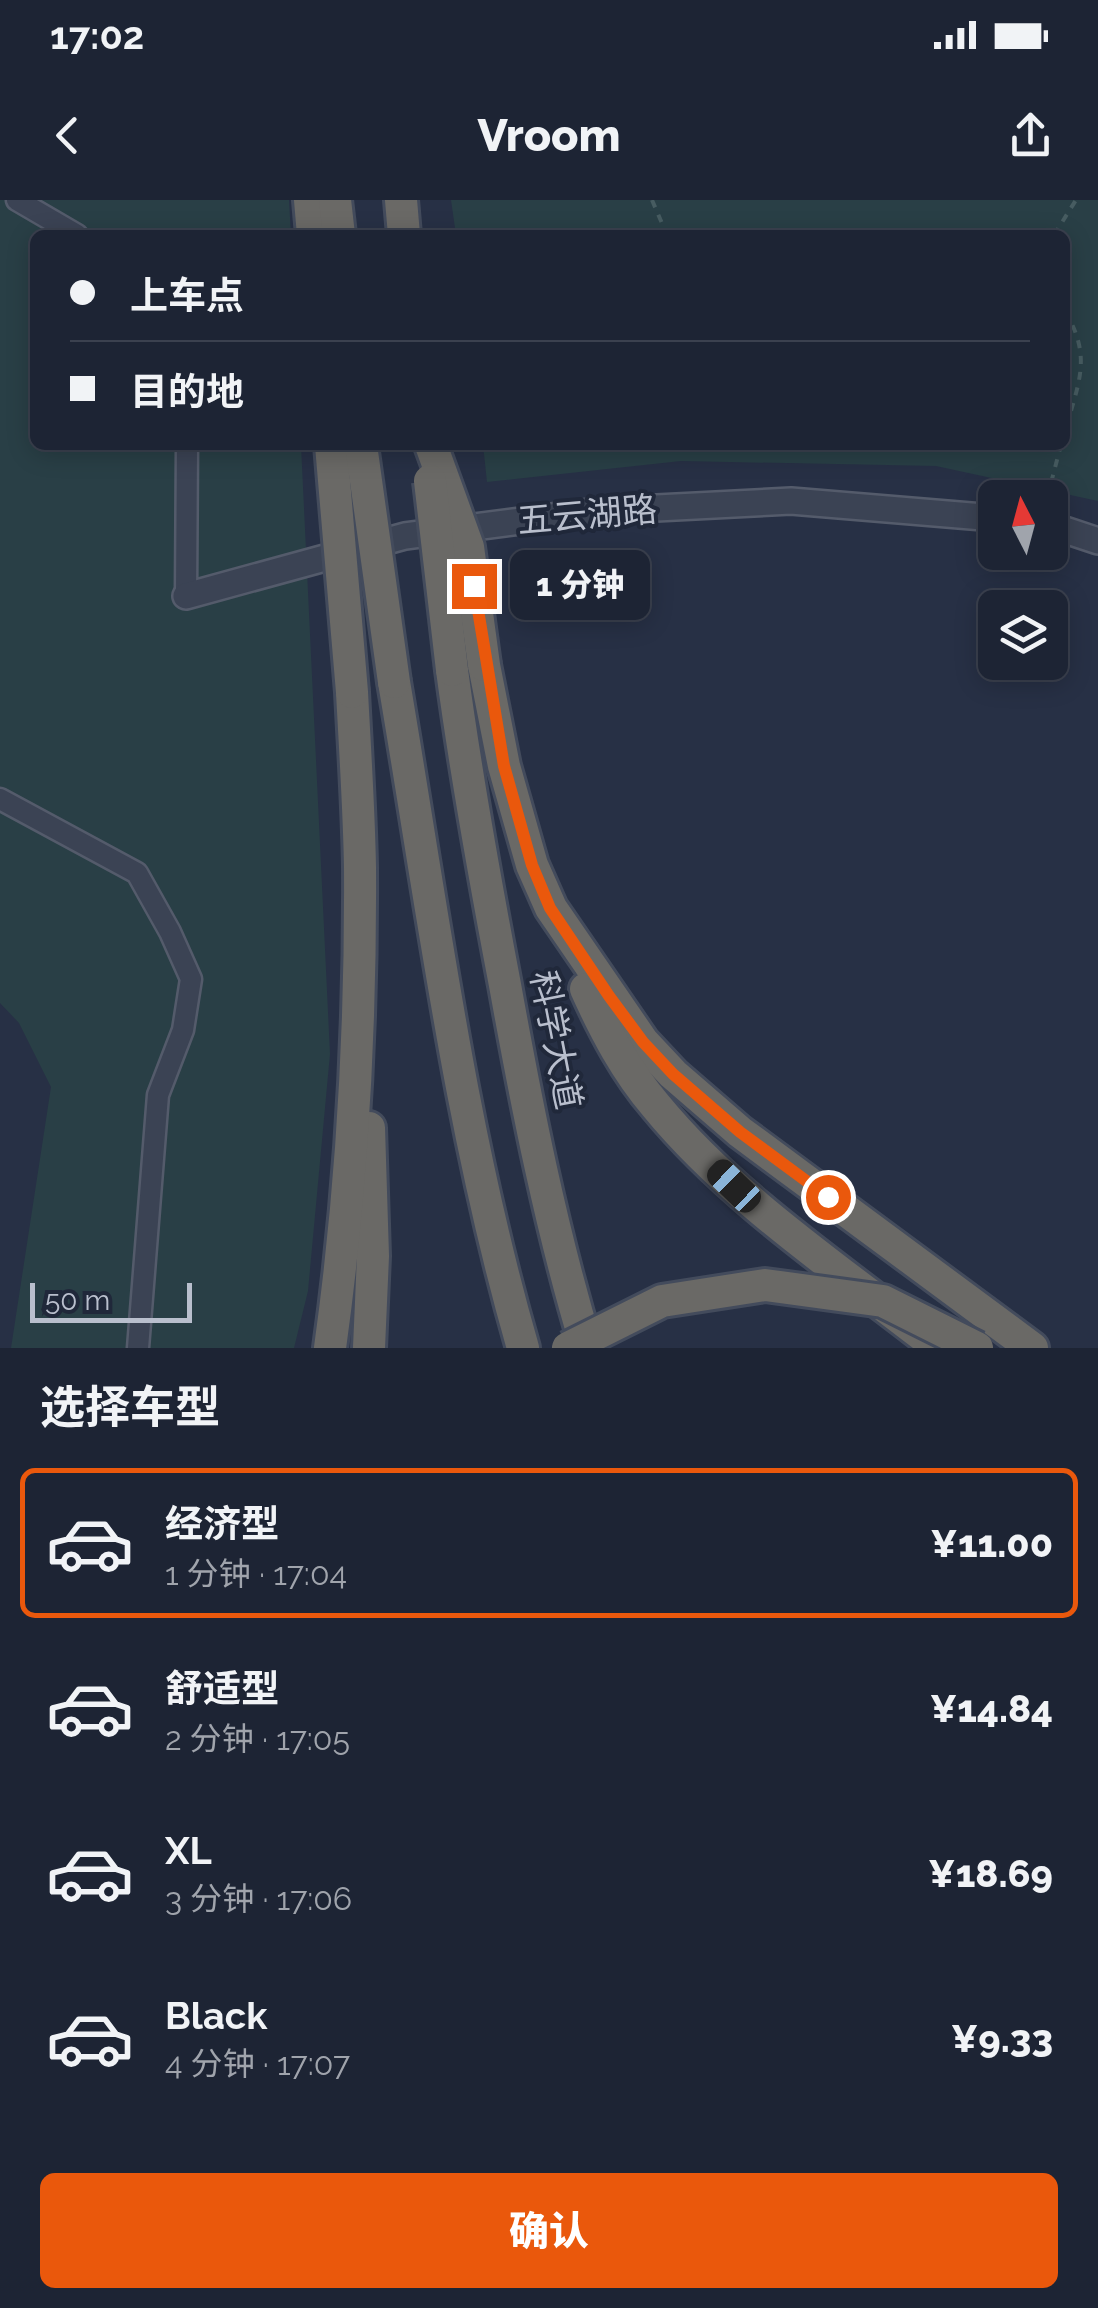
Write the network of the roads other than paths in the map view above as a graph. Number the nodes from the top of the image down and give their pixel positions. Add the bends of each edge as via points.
1 (18, 200) edge
2 (310, 200) edge
3 (335, 200) edge
4 (401, 200) edge
5 (69, 230) edge
6 (313, 230) edge
7 (338, 230) edge
8 (404, 230) edge
9 (188, 450) edge
10 (331, 450) edge
11 (363, 450) edge
12 (430, 450) edge
13 (978, 517) edge
14 (1068, 530) edge
15 (1098, 541) edge
16 (186, 596) joint
17 (468, 668) junction
18 (0, 798) edge
19 (550, 908) junction
20 (360, 979) junction
21 (138, 1348) edge
22 (330, 1348) edge
23 (369, 1348) edge
24 (523, 1348) edge
25 (568, 1348) edge
26 (587, 1348) edge
27 (940, 1348) edge
28 (977, 1348) edge
29 (1032, 1348) edge

1 - 5 street
2 - 6 highway
3 - 7 highway
4 - 8 highway
9 - 16 street
10 - 20 highway, bridge via 352,692
11 - 24 highway, bridge via 464,1102
12 - 17 highway, 科学大道, bridge
13 - 16 street, 五云湖路 via 791,502 598,511 406,536
14 - 15 street
17 - 19 highway
17 - 26 highway, 科学大道 via 468,791 524,1093
18 - 21 street via 137,873 191,978 183,1030 158,1095
19 - 27 highway via 598,1015 655,1106 734,1186
19 - 29 highway via 643,1042 704,1102
20 - 22 highway via 344,1251
20 - 23 highway via 373,1198
25 - 28 highway, bridge via 662,1301 765,1285 883,1301

